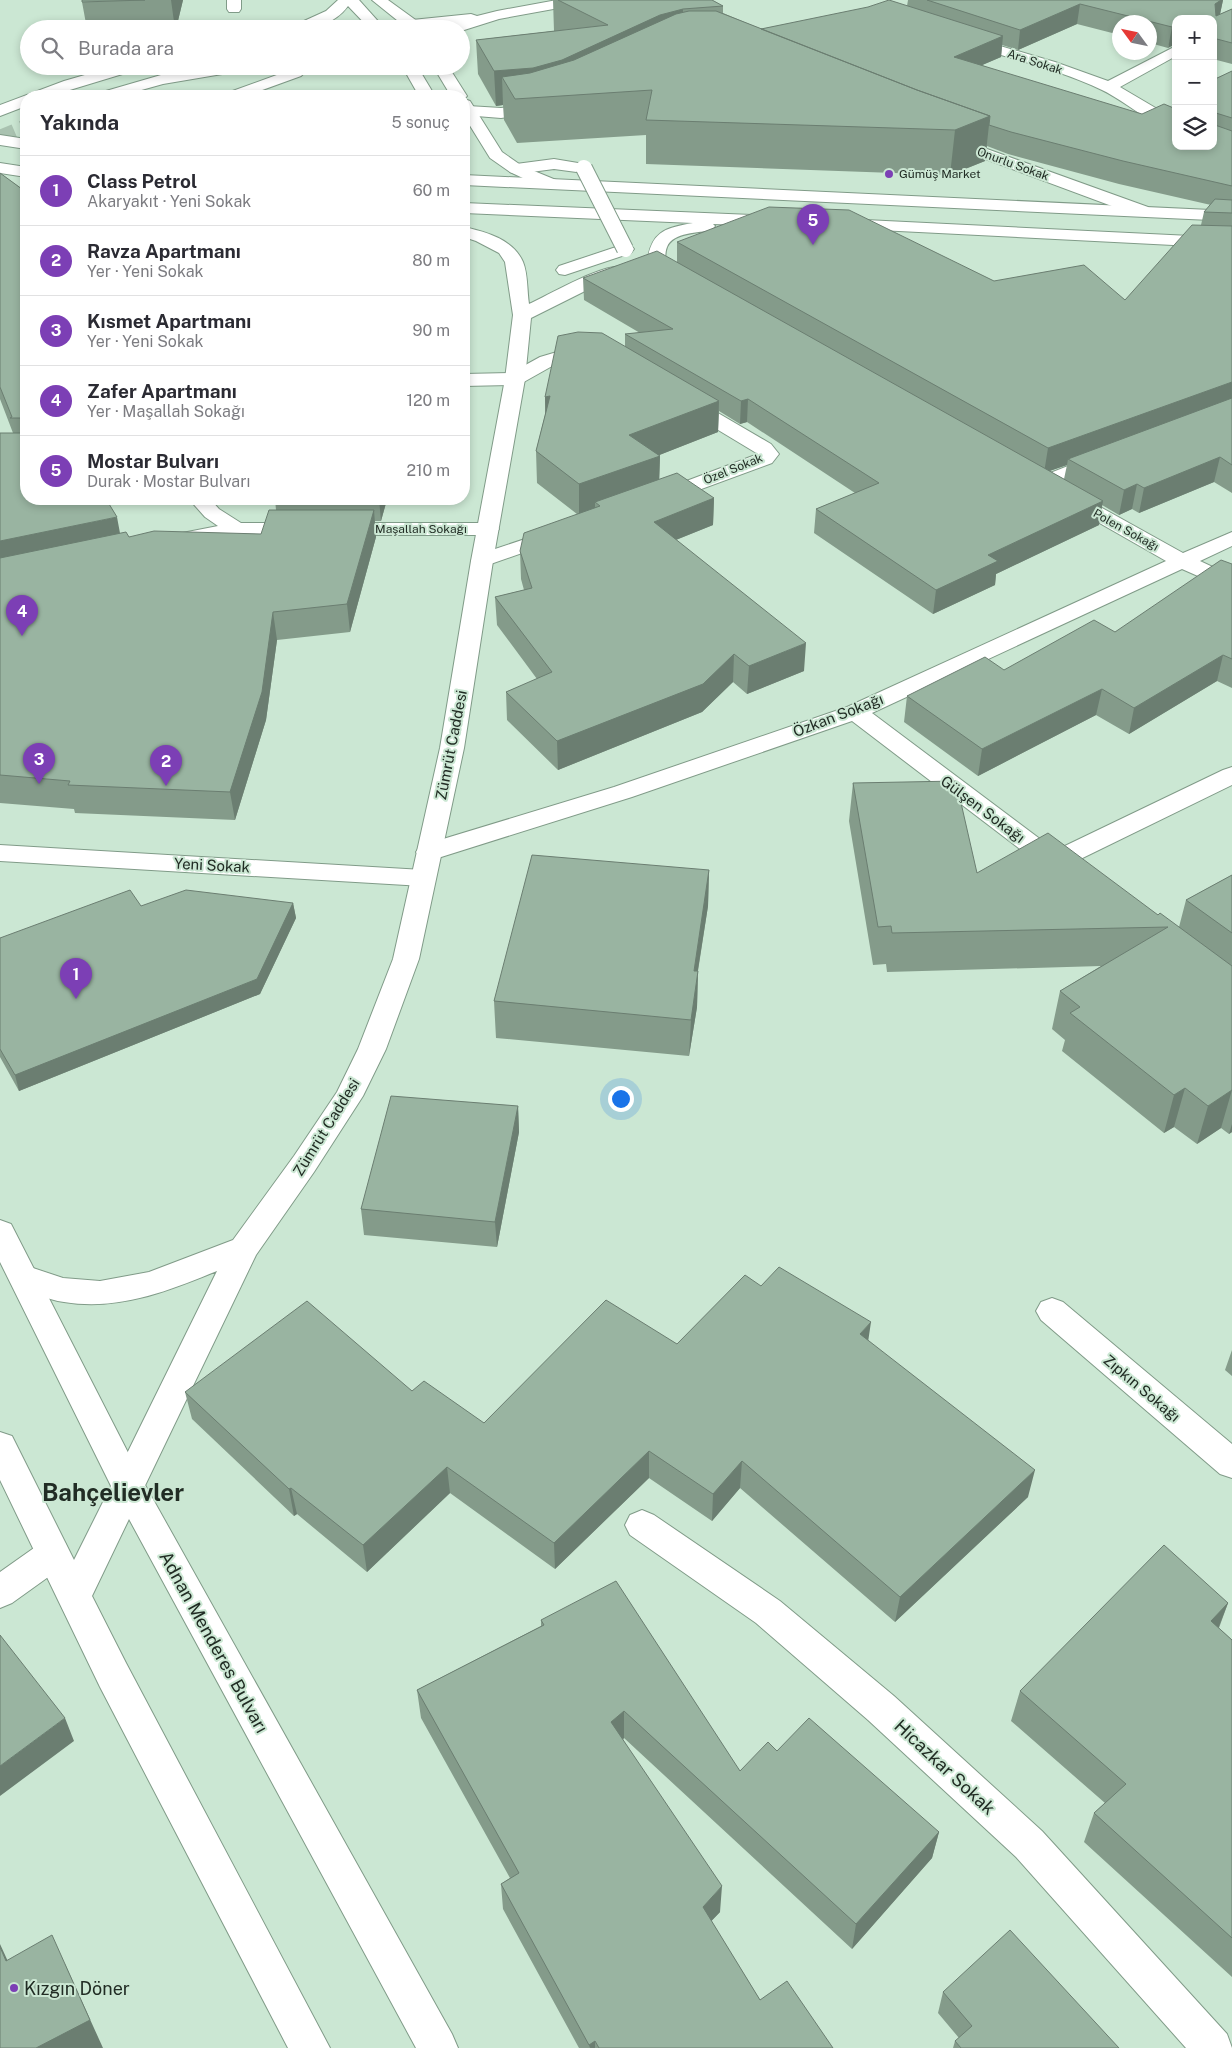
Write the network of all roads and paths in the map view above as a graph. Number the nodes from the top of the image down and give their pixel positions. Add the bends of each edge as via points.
1 (345, 0) edge
2 (351, 0) edge
3 (379, 0) edge
4 (581, 0) edge
5 (497, 15) junction
6 (317, 20) edge
7 (370, 20) edge
8 (406, 20) edge
9 (459, 20) edge
10 (470, 23) edge
11 (951, 35) edge
12 (1172, 52) edge
13 (102, 75) edge
14 (189, 75) edge
15 (290, 75) edge
16 (414, 75) edge
17 (446, 75) edge
18 (1109, 87) junction
19 (52, 90) edge
20 (125, 90) edge
21 (249, 90) edge
22 (423, 90) edge
23 (455, 90) edge
24 (20, 103) edge
25 (552, 104) edge
26 (470, 109) edge
27 (0, 111) edge
28 (470, 114) edge
29 (1172, 124) edge
30 (938, 136) edge
31 (0, 140) edge
32 (20, 143) edge
33 (0, 168) edge
34 (516, 169) junction
35 (20, 171) edge
36 (470, 180) edge
37 (550, 184) junction
38 (470, 208) edge
39 (1142, 211) junction
40 (1232, 216) edge
41 (739, 219) junction
42 (788, 221) edge
43 (826, 223) edge
44 (470, 234) edge
45 (1232, 242) edge
46 (656, 263) junction
47 (564, 270) dead end
48 (674, 273) edge
49 (522, 315) junction
50 (608, 357) edge
51 (515, 379) junction
52 (470, 380) edge
53 (673, 395) edge
54 (1123, 451) edge
55 (205, 505) edge
56 (638, 505) edge
57 (574, 528) edge
58 (236, 529) junction
59 (488, 529) junction
60 (1232, 538) edge
61 (158, 545) edge
62 (482, 561) junction
63 (1182, 561) junction
64 (1232, 584) edge
65 (855, 712) junction
66 (1232, 775) edge
67 (429, 852) junction
68 (0, 853) edge
69 (1052, 862) junction
70 (423, 878) junction
71 (1075, 879) edge
72 (0, 1232) edge
73 (244, 1248) junction
74 (24, 1277) junction
75 (1052, 1311) dead end
76 (0, 1446) edge
77 (1232, 1464) edge
78 (128, 1486) junction
79 (642, 1525) dead end
80 (53, 1554) junction
81 (0, 1592) edge
82 (75, 1594) junction
83 (310, 2048) edge
84 (438, 2048) edge
85 (1213, 2048) edge

1 - 6 street via 343,6
2 - 7 street
3 - 8 street
4 - 5 street
5 - 9 street
5 - 10 street
11 - 18 street, Ara Sokak
12 - 18 street
13 - 19 street
14 - 20 street
15 - 21 street
16 - 22 street
17 - 23 street
18 - 29 street, Ara Sokak
24 - 27 street
25 - 26 street via 535,110 501,113
28 - 34 street via 496,155
30 - 39 street, Onurlu Sokak
31 - 32 street
33 - 35 street
34 - 37 street
34 - 47 street, bridge via 554,164 584,168 625,249
36 - 37 street
37 - 39 street
38 - 41 street
39 - 40 street
41 - 42 street
41 - 46 street via 673,234 660,242
43 - 45 street
44 - 49 street, Zümrüt Caddesi via 505,249 514,262
46 - 48 street
46 - 49 street via 591,280
49 - 51 street, Zümrüt Caddesi
50 - 51 street via 585,353 567,355 548,361
51 - 52 street
51 - 59 street, Zümrüt Caddesi
53 - 56 street, Özel Sokak via 769,454 765,459
54 - 63 street, Polen Sokağı via 1034,478
55 - 58 street
57 - 62 street
58 - 59 street, Maşallah Sokağı
58 - 61 street, Maşallah Sokağı
59 - 62 street, Zümrüt Caddesi
60 - 63 street, Özkan Sokağı
62 - 67 street, Zümrüt Caddesi via 452,748
63 - 64 street, Polen Sokağı
63 - 65 street, Özkan Sokağı
65 - 67 street, Özkan Sokağı via 623,792
65 - 69 street, Gülşen Sokağı
66 - 69 street
67 - 70 street, Zümrüt Caddesi
68 - 70 street, Yeni Sokak
69 - 71 street, Gülşen Sokağı
70 - 73 street, Zümrüt Caddesi via 406,959 372,1049 349,1096
72 - 74 street, Adnan Menderes Bulvarı
73 - 74 street via 152,1284 100,1294 63,1290
73 - 78 street, Zümrüt Caddesi
74 - 78 street, Adnan Menderes Bulvarı
75 - 77 street, Zıpkın Sokağı
76 - 80 street
78 - 82 street, Zümrüt Caddesi
78 - 84 street, Adnan Menderes Bulvarı
79 - 85 street, Hicazkar Sokak via 768,1612 882,1708 1029,1844
80 - 81 street
80 - 82 street
82 - 83 street via 113,1675

